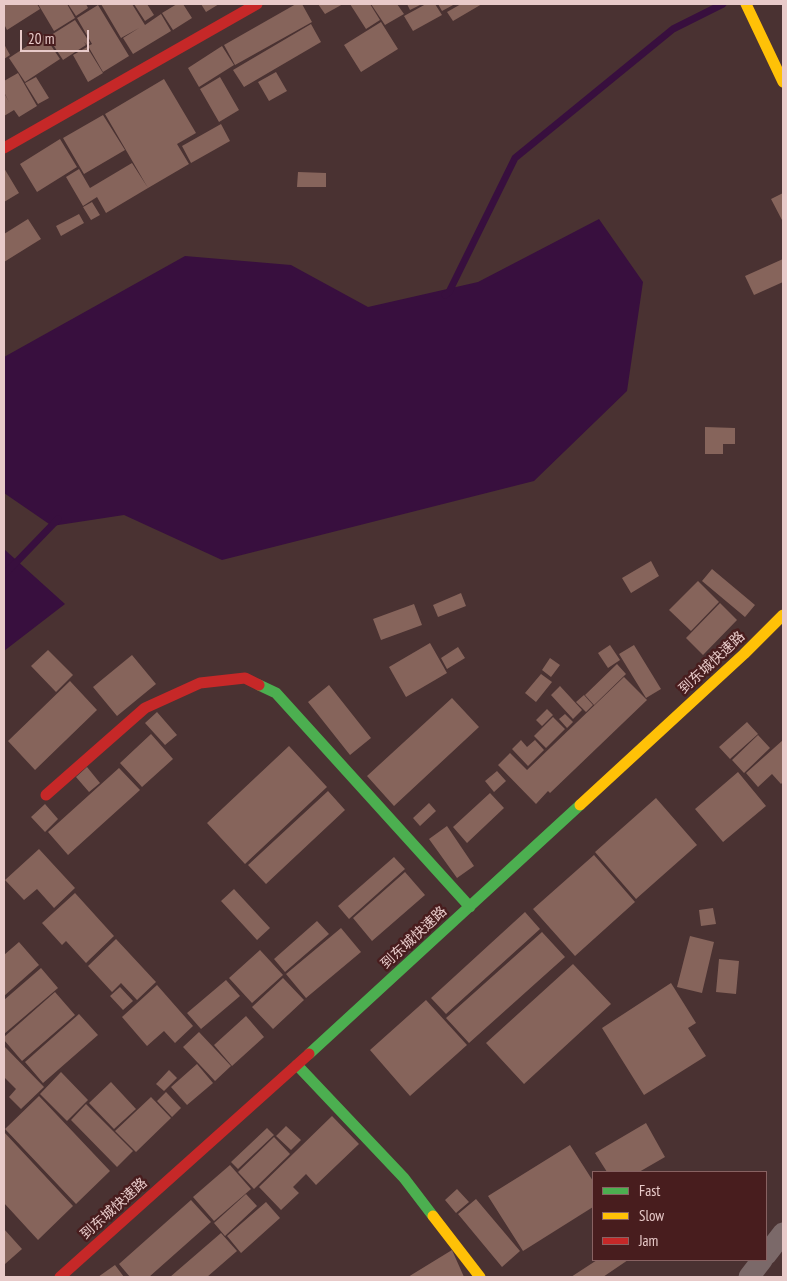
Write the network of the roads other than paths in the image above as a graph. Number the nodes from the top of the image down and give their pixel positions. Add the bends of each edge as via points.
1 (257, 4) edge
2 (746, 4) edge
3 (783, 82) edge
4 (4, 148) edge
5 (783, 615) edge
6 (46, 795) dead end
7 (470, 906) junction
8 (298, 1065) junction
9 (783, 1233) edge
10 (767, 1255) edge
11 (761, 1261) edge
12 (60, 1277) edge
13 (480, 1277) edge
14 (748, 1277) edge

1 - 4 street
2 - 3 street
5 - 7 street, 到东城快速路
6 - 7 street via 146,708 200,683 246,678 276,693
7 - 8 street, 到东城快速路
8 - 12 street, 到东城快速路
8 - 13 street via 404,1178
9 - 10 street
11 - 14 street

